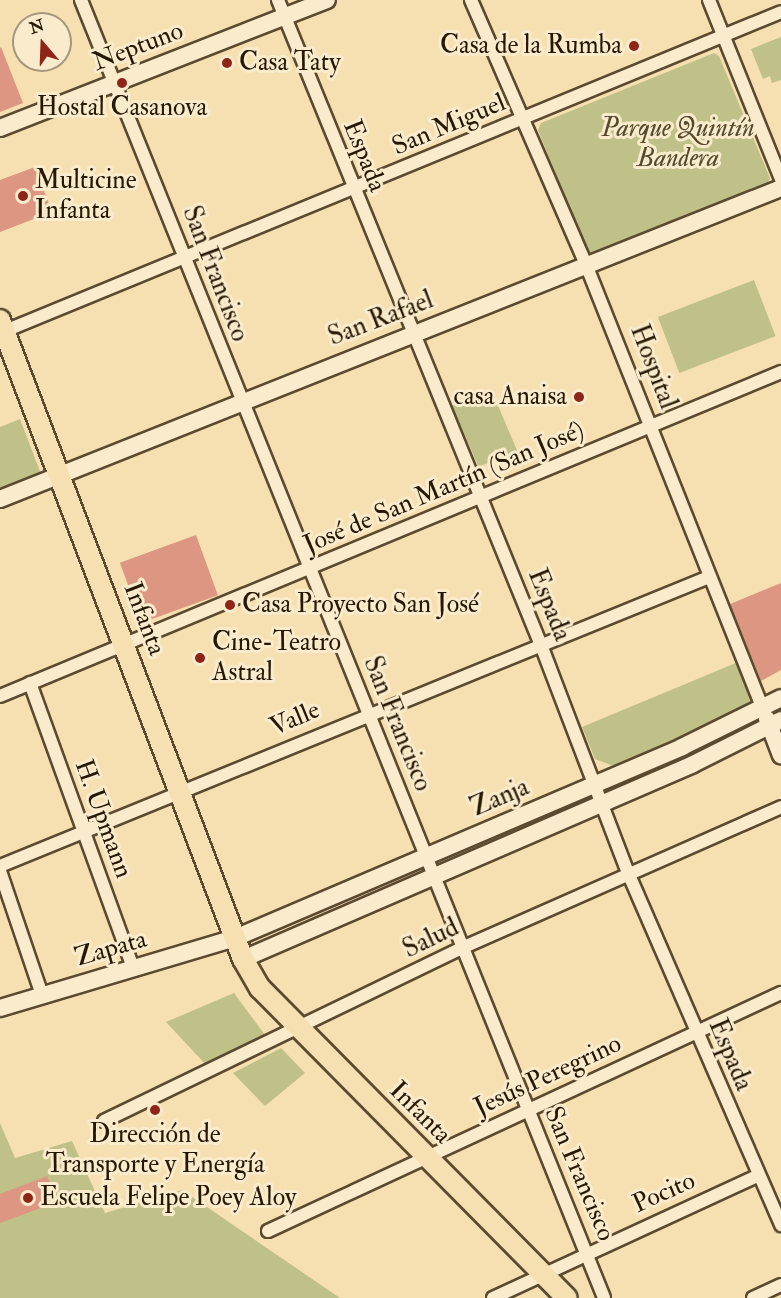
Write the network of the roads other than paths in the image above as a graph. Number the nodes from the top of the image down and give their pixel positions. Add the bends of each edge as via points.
1 (81, 0) edge
2 (278, 0) edge
3 (327, 0) edge
4 (471, 0) edge
5 (709, 0) edge
6 (781, 12) edge
7 (285, 17) junction
8 (723, 36) junction
9 (116, 84) junction
10 (525, 117) junction
11 (0, 128) edge
12 (781, 179) edge
13 (781, 188) edge
14 (353, 190) junction
15 (185, 256) junction
16 (587, 267) junction
17 (1, 328) edge
18 (413, 334) junction
19 (781, 372) edge
20 (240, 402) junction
21 (647, 425) junction
22 (60, 476) junction
23 (480, 496) junction
24 (0, 499) edge
25 (309, 571) junction
26 (709, 577) junction
27 (541, 645) junction
28 (125, 646) junction
29 (30, 682) junction
30 (0, 696) edge
31 (781, 698) edge
32 (763, 709) junction
33 (369, 712) junction
34 (776, 724) edge
35 (781, 755) edge
36 (593, 786) junction
37 (181, 791) junction
38 (601, 805) junction
39 (781, 807) edge
40 (83, 830) junction
41 (425, 857) junction
42 (0, 866) edge
43 (0, 871) edge
44 (629, 875) junction
45 (434, 877) junction
46 (235, 938) junction
47 (464, 948) junction
48 (243, 959) junction
49 (134, 970) junction
50 (781, 993) edge
51 (42, 995) junction
52 (0, 1008) edge
53 (299, 1030) junction
54 (696, 1034) junction
55 (527, 1110) junction
56 (105, 1121) dead end
57 (427, 1158) junction
58 (757, 1176) junction
59 (781, 1225) edge
60 (268, 1231) dead end
61 (588, 1252) junction
62 (543, 1274) junction
63 (781, 1285) edge
64 (493, 1298) edge
65 (567, 1298) edge
66 (604, 1298) edge
67 (753, 1298) edge

1 - 9 street, San Francisco
2 - 7 street, Espada
3 - 7 main road, Neptuno
4 - 10 street, Hospital
5 - 8 street
6 - 8 street, San Miguel
7 - 9 main road, Neptuno
7 - 14 street, Espada
8 - 10 street, San Miguel
8 - 12 street
9 - 11 main road, Neptuno
9 - 15 street, San Francisco
10 - 14 street, San Miguel
10 - 16 street, Hospital
13 - 16 main road, San Rafael
14 - 15 street, San Miguel
14 - 18 street, Espada
15 - 17 street, San Miguel
15 - 20 street, San Francisco
16 - 18 main road, San Rafael
16 - 21 street, Hospital
17 - 22 main road, Infanta
18 - 20 main road, San Rafael
18 - 23 street, Espada
19 - 21 street, José de San Martín (San José)
20 - 22 main road, San Rafael
20 - 25 street, San Francisco
21 - 23 street, José de San Martín (San José)
21 - 26 street, Hospital
22 - 24 main road, San Rafael
22 - 28 main road, Infanta
23 - 25 street, José de San Martín (San José)
23 - 27 street, Espada
25 - 28 street, José de San Martín (San José)
25 - 33 street, San Francisco
26 - 27 street, Valle
26 - 32 street, Hospital
27 - 33 street, Valle
27 - 36 street, Espada
28 - 29 street, José de San Martín (San José)
28 - 37 main road, Infanta
29 - 30 street, José de San Martín (San José)
29 - 40 street, H. Upmann
31 - 32 main road, Zanja
32 - 34 main road, Hospital
32 - 36 main road, Zanja
33 - 37 street, Valle
33 - 41 street, San Francisco
34 - 35 main road, Hospital
34 - 38 main road, Zanja
36 - 38 street, Espada
36 - 41 main road, Zanja
37 - 40 street, Valle
37 - 46 main road, Infanta
38 - 44 street, Espada
38 - 45 main road, Zanja
39 - 44 street, Salud
40 - 42 street, Valle
40 - 49 street, H. Upmann
41 - 45 street, San Francisco
41 - 46 main road, Zanja
43 - 51 street
44 - 47 street, Salud
44 - 54 street, Espada
45 - 47 street, San Francisco
45 - 48 main road, Zanja
46 - 48 main road, Infanta
46 - 49 main road, Zapata
47 - 53 street, Salud
47 - 55 street, San Francisco
48 - 53 main road, Infanta via 272,1004
49 - 51 main road, Zapata
50 - 54 street, Jesús Peregrino
51 - 52 main road, Zapata
53 - 56 street, Salud
53 - 57 main road, Infanta
54 - 55 street, Jesús Peregrino
54 - 58 street, Espada
55 - 57 street, Jesús Peregrino
55 - 61 street, San Francisco
57 - 60 street, Jesús Peregrino
57 - 62 main road, Infanta
58 - 59 street, Espada
58 - 61 street, Pocito
61 - 62 street, Pocito
61 - 66 street, San Francisco
62 - 64 street, Pocito
62 - 65 main road, Infanta
63 - 67 street

